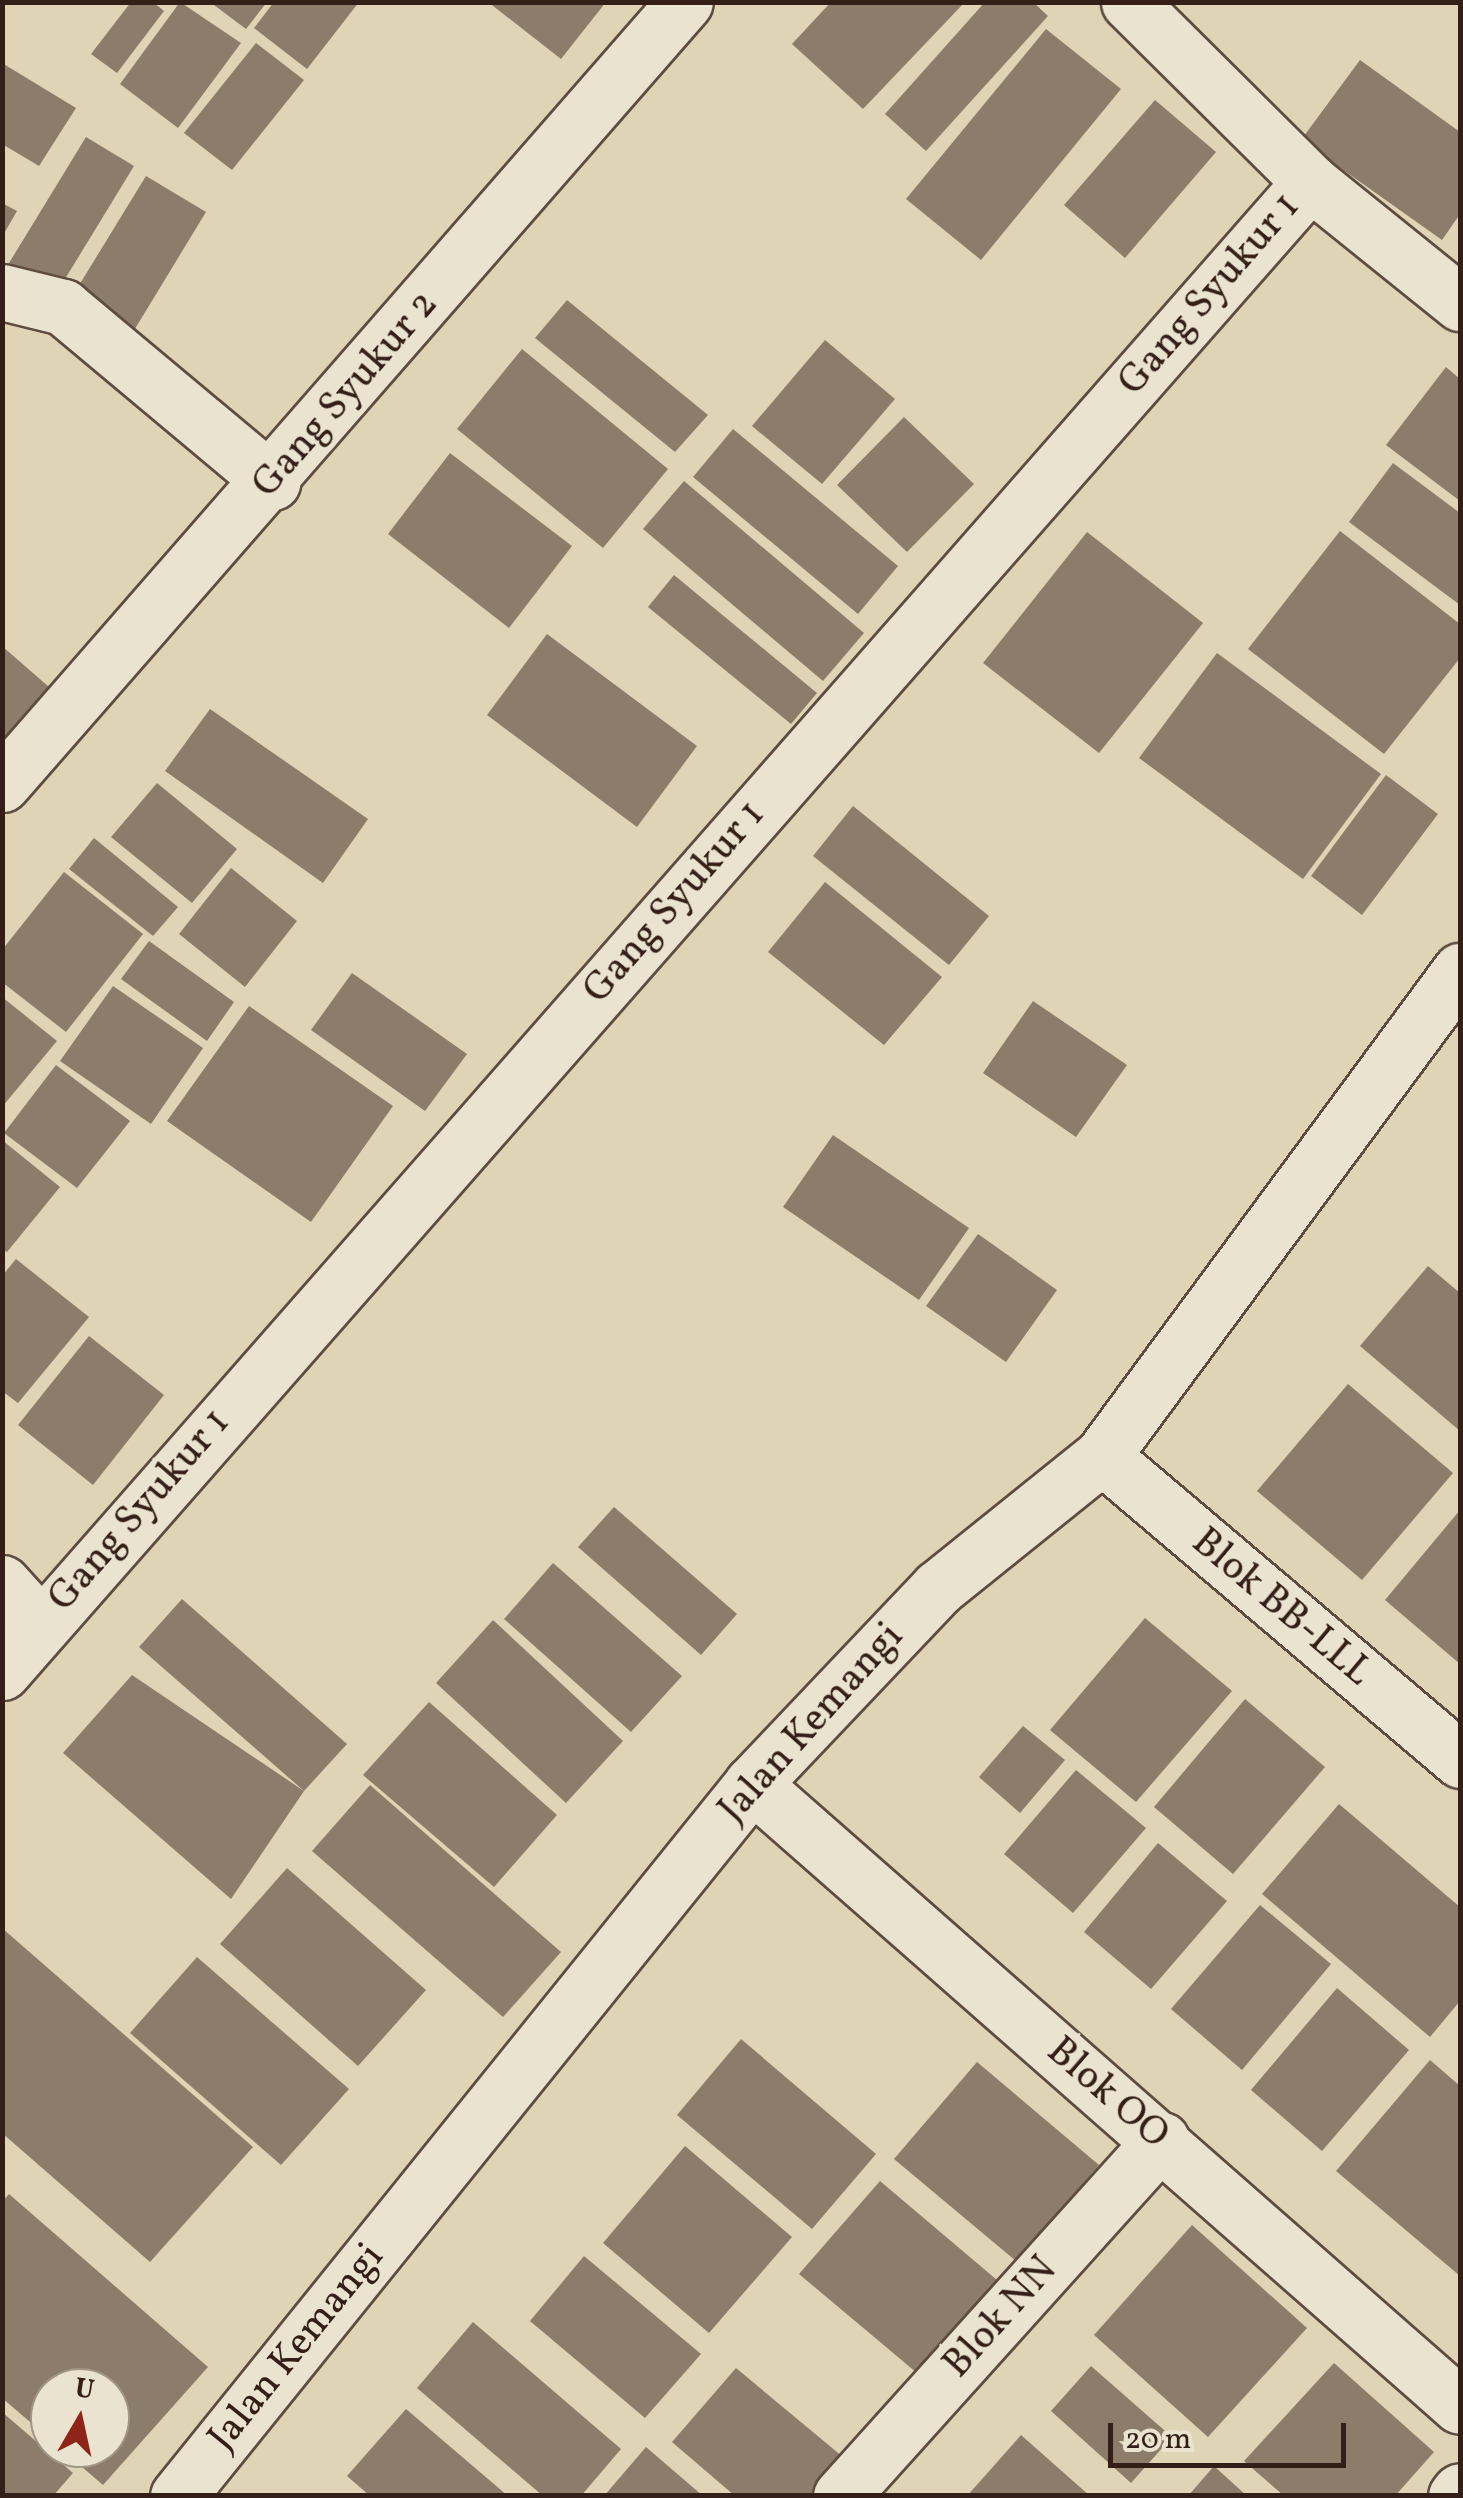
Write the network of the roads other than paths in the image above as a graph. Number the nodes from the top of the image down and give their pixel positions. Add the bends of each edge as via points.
1 (685, 2) edge
2 (1129, 2) edge
3 (1310, 182) junction
4 (2, 292) edge
5 (1460, 303) edge
6 (272, 482) junction
7 (2, 784) edge
8 (1460, 971) edge
9 (1102, 1456) junction
10 (2, 1583) edge
11 (40, 1625) junction
12 (2, 1672) edge
13 (1460, 1760) edge
14 (752, 1784) junction
15 (1161, 2140) junction
16 (1460, 2406) edge
17 (178, 2496) edge
18 (842, 2496) edge

1 - 6 street, Gang Syukur 2
2 - 3 street
3 - 5 street
3 - 11 street, Gang Syukur 1
4 - 6 street via 64,308
6 - 7 street, Gang Syukur 2
8 - 9 street, Jalan Kemangi
9 - 13 street, Blok BB-LLL
9 - 14 street, Jalan Kemangi via 938,1588
10 - 11 street
11 - 12 street, Gang Syukur 1
14 - 15 street, Blok OO
14 - 17 street, Jalan Kemangi
15 - 16 street, Blok OO
15 - 18 street, Blok NN

